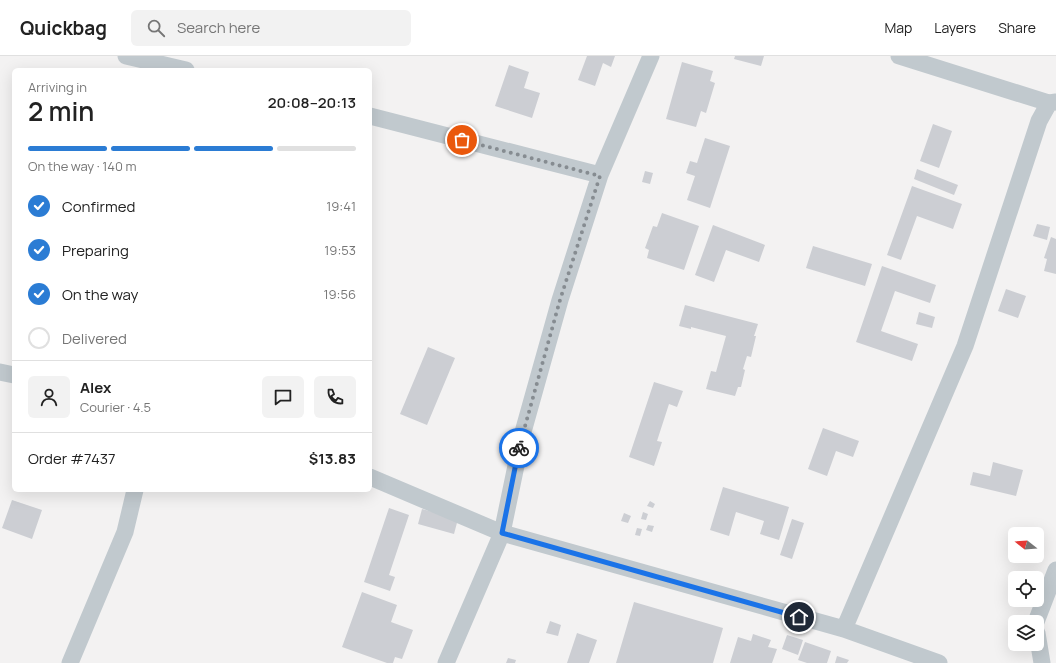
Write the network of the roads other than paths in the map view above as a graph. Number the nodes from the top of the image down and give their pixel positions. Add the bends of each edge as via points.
1 (126, 56) edge
2 (651, 56) edge
3 (899, 56) edge
4 (177, 68) edge
5 (1052, 103) edge
6 (372, 117) edge
7 (600, 176) junction
8 (0, 372) edge
9 (12, 375) edge
10 (372, 478) edge
11 (135, 492) edge
12 (502, 533) junction
13 (1056, 570) edge
14 (1039, 615) edge
15 (844, 629) junction
16 (1040, 651) edge
17 (70, 663) edge
18 (446, 663) edge
19 (939, 663) edge
20 (1042, 663) edge

1 - 4 street
2 - 7 street
3 - 5 street
5 - 15 street via 1039,121 965,346
6 - 7 street
7 - 12 street via 560,300 525,425
8 - 9 street
10 - 12 street
11 - 17 street via 125,532
12 - 15 street
12 - 18 street
13 - 14 street
15 - 19 street
16 - 20 street

